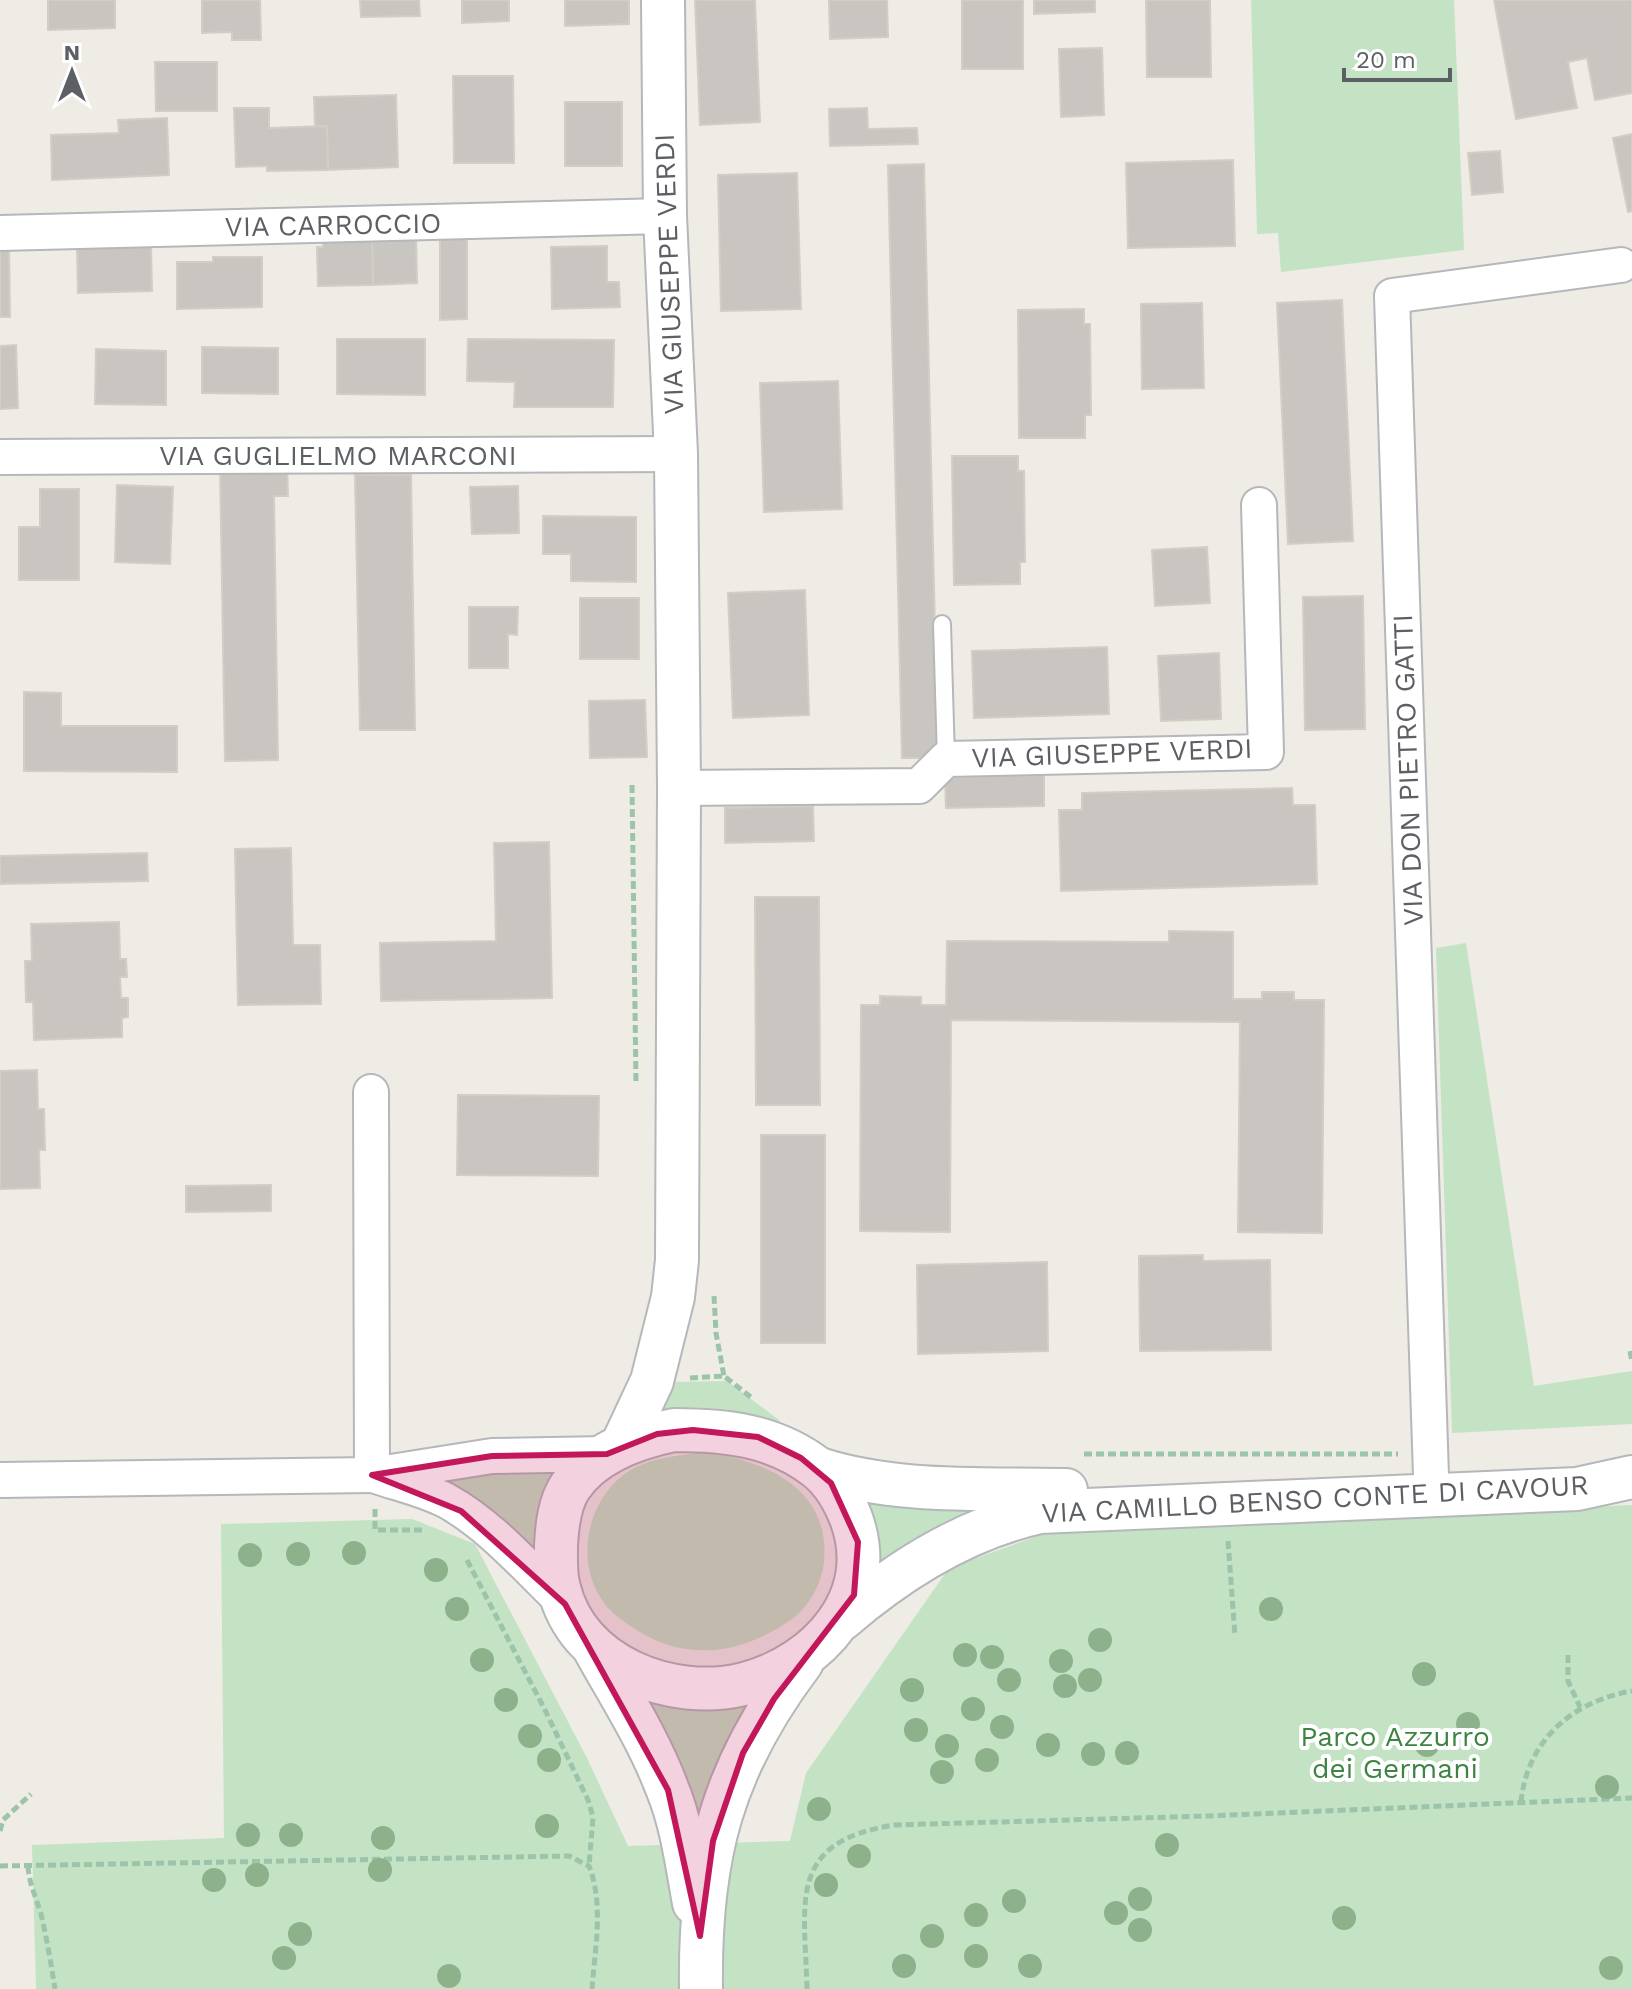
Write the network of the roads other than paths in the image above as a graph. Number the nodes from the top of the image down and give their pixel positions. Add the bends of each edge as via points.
1 (663, 0) edge
2 (665, 216) junction
3 (0, 233) edge
4 (1621, 265) dead end
5 (676, 454) junction
6 (0, 457) edge
7 (1259, 505) dead end
8 (942, 624) dead end
9 (946, 759) junction
10 (679, 788) junction
11 (371, 1092) dead end
12 (615, 1450) junction
13 (1431, 1465) junction
14 (819, 1469) junction
15 (372, 1475) junction
16 (1631, 1477) edge
17 (0, 1480) edge
18 (565, 1604) junction
19 (838, 1622) junction
20 (591, 1643) junction
21 (808, 1653) junction
22 (700, 1936) junction
23 (701, 1989) edge

1 - 2 street, VIA GIUSEPPE VERDI
2 - 3 street, VIA CARROCCIO
2 - 5 street, VIA GIUSEPPE VERDI
4 - 13 street, VIA DON PIETRO GATTI via 1392,296
5 - 6 street, VIA GUGLIELMO MARCONI
5 - 10 street, VIA GIUSEPPE VERDI
7 - 9 street, VIA GIUSEPPE VERDI via 1266,752
8 - 9 lane
9 - 10 street, VIA GIUSEPPE VERDI via 919,786
10 - 12 street, VIA GIUSEPPE VERDI via 677,1260 652,1381
11 - 15 street
12 - 14 street via 674,1430 715,1431 758,1437
12 - 15 street via 492,1456
12 - 18 street via 581,1474 563,1500 556,1554 558,1588
13 - 14 street, VIA CAMILLO BENSO CONTE DI CAVOUR via 1093,1491 901,1486
13 - 16 street, VIA CAMILLO BENSO CONTE DI CAVOUR
14 - 19 street via 842,1498 858,1542 854,1595
15 - 17 street
15 - 18 street via 428,1493 461,1511
16 - 19 street, VIA CAMILLO BENSO CONTE DI CAVOUR via 1577,1489 1040,1512 995,1525 936,1553
18 - 20 street
19 - 21 street
20 - 21 street via 632,1674 686,1686 745,1683
20 - 22 street via 668,1790
21 - 22 street via 774,1699 732,1777 713,1841
22 - 23 street

